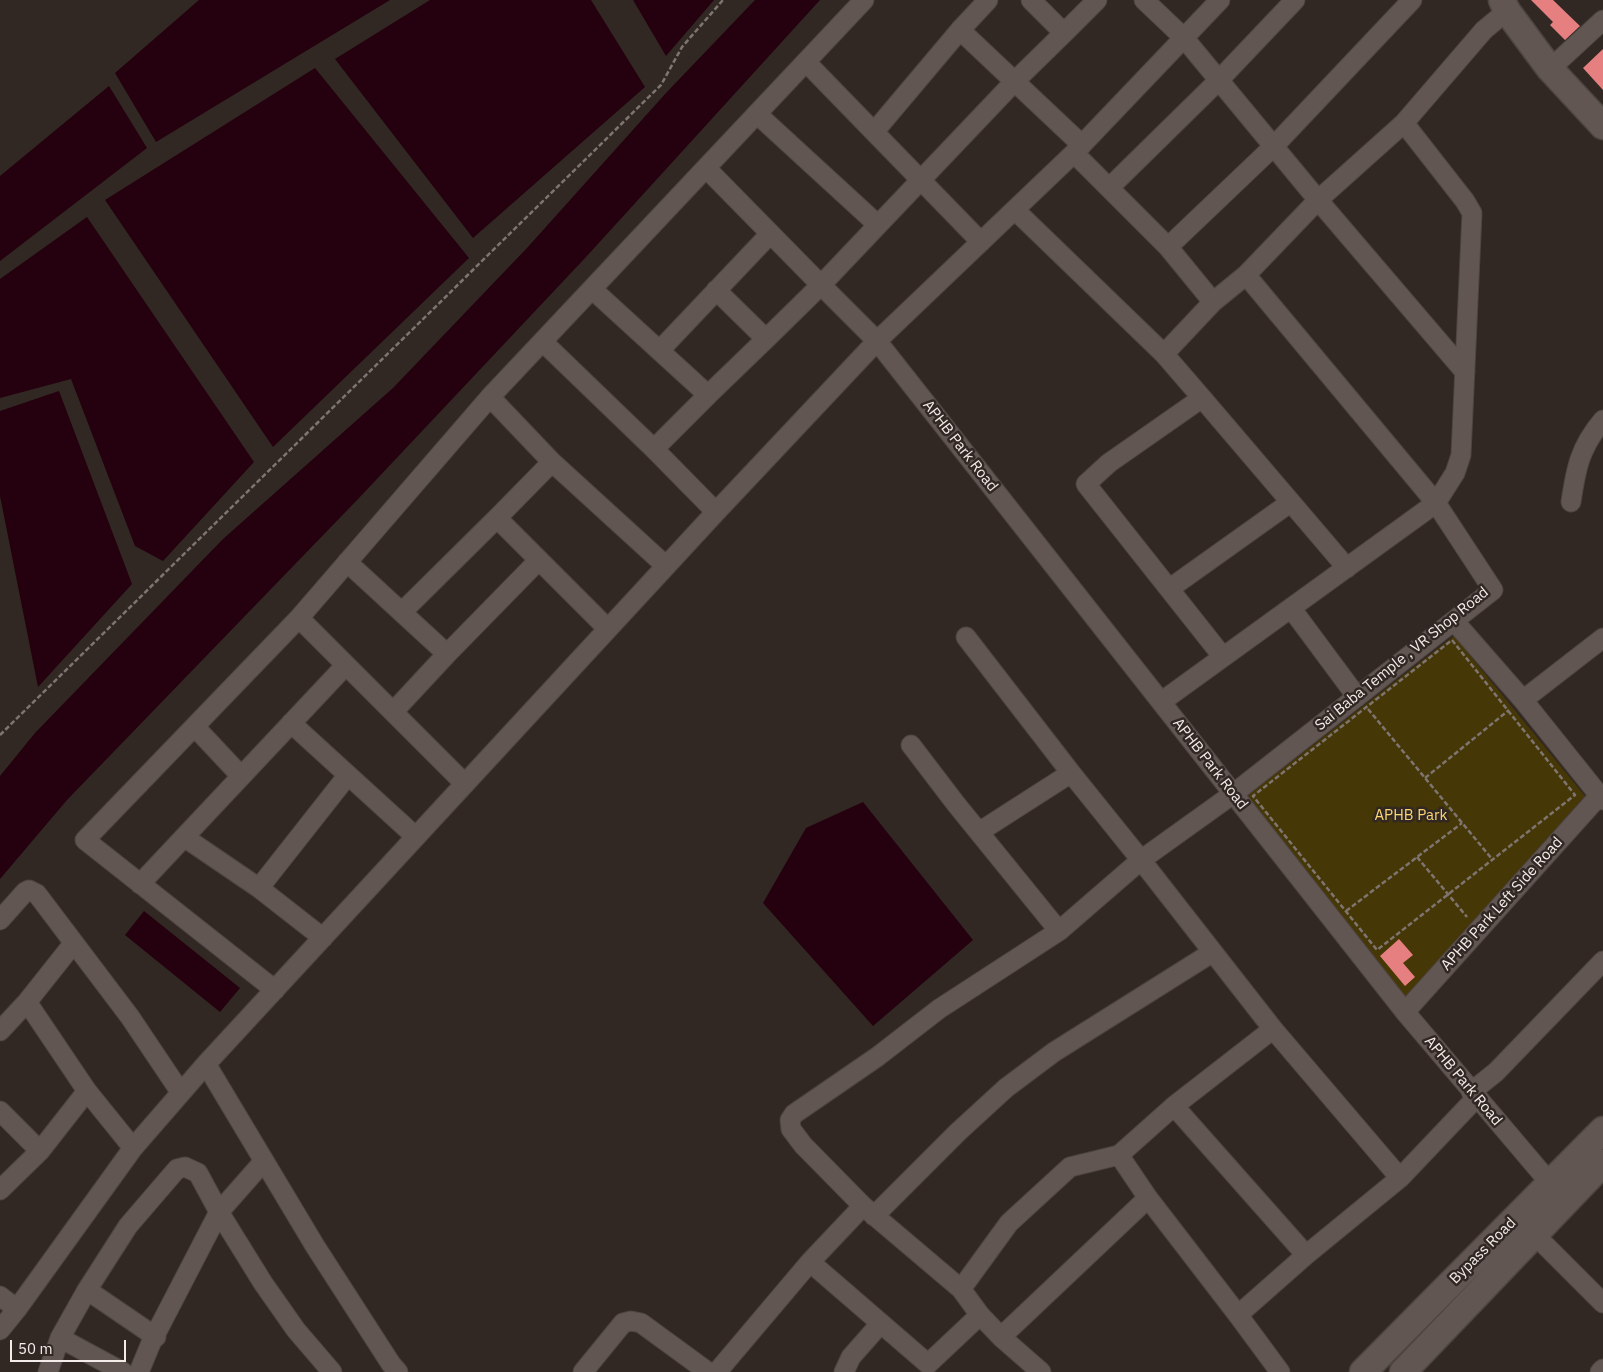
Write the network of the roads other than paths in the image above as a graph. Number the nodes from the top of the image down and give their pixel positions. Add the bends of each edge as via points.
1 (864, 0) edge
2 (988, 0) edge
3 (1030, 0) edge
4 (1097, 0) edge
5 (1144, 0) edge
6 (1220, 0) edge
7 (1295, 0) edge
8 (1412, 0) edge
9 (1498, 15) edge
10 (1603, 20) edge
11 (960, 30) junction
12 (1064, 33) junction
13 (1184, 38) junction
14 (806, 62) junction
15 (1550, 69) junction
16 (1219, 80) junction
17 (1015, 81) junction
18 (757, 114) junction
19 (1404, 123) junction
20 (1603, 126) edge
21 (874, 132) junction
22 (1274, 146) junction
23 (1078, 149) junction
24 (706, 168) junction
25 (921, 181) junction
26 (1109, 188) junction
27 (1318, 200) junction
28 (1015, 210) junction
29 (878, 225) junction
30 (770, 234) junction
31 (982, 242) junction
32 (1168, 247) junction
33 (1246, 275) junction
34 (821, 285) junction
35 (592, 289) junction
36 (716, 290) junction
37 (1213, 302) junction
38 (766, 339) junction
39 (877, 341) junction
40 (543, 342) junction
41 (660, 350) junction
42 (1164, 354) junction
43 (1465, 372) junction
44 (708, 394) junction
45 (490, 397) junction
46 (1202, 398) junction
47 (1603, 420) edge
48 (654, 449) junction
49 (552, 462) junction
50 (1291, 502) junction
51 (1571, 502) dead end
52 (1436, 503) junction
53 (716, 512) junction
54 (498, 518) junction
55 (539, 560) junction
56 (347, 562) junction
57 (666, 566) junction
58 (1347, 568) junction
59 (1169, 590) junction
60 (1291, 608) junction
61 (402, 612) junction
62 (299, 618) junction
63 (1454, 621) junction
64 (608, 629) junction
65 (966, 637) dead end
66 (1603, 638) edge
67 (447, 654) junction
68 (1223, 657) junction
69 (346, 665) junction
70 (1161, 702) junction
71 (1361, 702) junction
72 (1516, 705) junction
73 (393, 712) junction
74 (291, 723) junction
75 (195, 727) junction
76 (912, 745) dead end
77 (1071, 773) junction
78 (348, 775) junction
79 (241, 776) junction
80 (465, 784) junction
81 (1233, 794) junction
82 (1601, 798) edge
83 (979, 832) junction
84 (184, 837) junction
85 (416, 837) junction
86 (1141, 860) junction
87 (140, 884) junction
88 (259, 888) junction
89 (0, 920) edge
90 (1059, 931) junction
91 (323, 938) junction
92 (73, 944) junction
93 (1213, 952) junction
94 (1603, 961) edge
95 (275, 990) junction
96 (27, 1002) junction
97 (1405, 1012) junction
98 (1273, 1029) junction
99 (0, 1031) edge
100 (200, 1071) junction
101 (87, 1091) junction
102 (181, 1093) junction
103 (1474, 1095) junction
104 (1174, 1106) junction
105 (0, 1111) edge
106 (1603, 1130) edge
107 (133, 1148) junction
108 (40, 1151) junction
109 (1120, 1154) junction
110 (264, 1161) junction
111 (1603, 1163) edge
112 (1400, 1178) junction
113 (1550, 1183) junction
114 (0, 1190) edge
115 (1148, 1198) junction
116 (868, 1211) junction
117 (219, 1212) junction
118 (1534, 1234) junction
119 (1306, 1255) junction
120 (810, 1262) junction
121 (961, 1289) junction
122 (87, 1290) junction
123 (0, 1296) edge
124 (1603, 1303) edge
125 (17, 1310) junction
126 (980, 1315) junction
127 (1238, 1315) junction
128 (881, 1323) junction
129 (0, 1330) edge
130 (156, 1337) junction
131 (1001, 1337) junction
132 (60, 1338) junction
133 (928, 1369) edge
134 (1603, 1369) edge
135 (589, 1370) edge
136 (48, 1372) edge
137 (123, 1372) edge
138 (140, 1372) edge
139 (332, 1372) edge
140 (398, 1372) edge
141 (708, 1372) edge
142 (717, 1372) edge
143 (844, 1372) edge
144 (1042, 1372) edge
145 (1280, 1372) edge
146 (1363, 1372) edge
147 (1402, 1372) edge
148 (1600, 1372) edge

1 - 14 street
2 - 11 street
3 - 12 street
4 - 12 street
5 - 13 street
6 - 13 street
7 - 16 street
8 - 22 street
9 - 15 main road
9 - 19 street
10 - 15 street
11 - 17 street
11 - 21 street
12 - 17 street
13 - 16 street
13 - 23 street
14 - 18 street
14 - 21 street
15 - 20 main road
16 - 22 street
16 - 26 street
17 - 23 street
17 - 25 street
18 - 24 street
18 - 29 street
19 - 27 street
19 - 43 street via 1472,213
21 - 25 street
22 - 27 street
22 - 32 street
23 - 26 street
23 - 28 street
24 - 30 street, APHB Park Road
24 - 35 street
25 - 29 street
25 - 31 street
26 - 32 street
27 - 33 street
27 - 43 street
28 - 31 street
28 - 42 street
29 - 34 street
30 - 34 street, APHB Park Road
30 - 36 street
31 - 39 street
32 - 37 street
33 - 37 street
33 - 52 street
34 - 38 street
34 - 39 street, APHB Park Road
35 - 40 street
35 - 41 street
36 - 38 street
36 - 41 street
37 - 42 street
38 - 44 street
39 - 53 street
39 - 70 street, APHB Park Road
40 - 45 street
40 - 48 street
41 - 44 street
42 - 46 street
43 - 52 street via 1461,455
44 - 48 street
45 - 49 street
45 - 56 street
46 - 50 street
46 - 59 street via 1108,463 1086,484
47 - 51 street via 1592,433 1577,466
48 - 53 street
49 - 54 street
49 - 57 street
50 - 58 street
50 - 59 street
52 - 58 street
52 - 63 street, Sai Baba Temple , VR Shop Road via 1493,590
53 - 57 street
54 - 55 street
54 - 61 street
55 - 64 street
55 - 67 street
56 - 61 street
56 - 62 street
57 - 64 street
58 - 60 street
59 - 68 street
60 - 68 street
60 - 71 street
61 - 67 street
62 - 69 street
62 - 75 street
63 - 71 street, Sai Baba Temple , VR Shop Road
63 - 72 street
64 - 80 street
65 - 77 street
66 - 72 street
67 - 73 street
68 - 70 street
69 - 73 street
69 - 74 street
70 - 81 street, APHB Park Road
71 - 81 street, Sai Baba Temple , VR Shop Road
72 - 82 street
73 - 80 street
74 - 78 street
74 - 79 street
75 - 79 street
75 - 87 street via 85,840
76 - 83 street
77 - 83 street
77 - 86 street
78 - 85 street
78 - 88 street
79 - 84 street
80 - 85 street
81 - 86 street, Sai Baba Temple , VR Shop Road
81 - 97 street, APHB Park Road via 1339,916
82 - 97 street, APHB Park Left Side Road
83 - 90 street
84 - 87 street
84 - 88 street
85 - 91 street
86 - 90 street, Sai Baba Temple , VR Shop Road
86 - 93 street
87 - 95 street
88 - 91 street
89 - 92 street via 25,892 33,890
90 - 116 street, Sai Baba Temple , VR Shop Road via 939,1009 877,1057 794,1114 790,1120 791,1129 803,1145
91 - 95 street
92 - 96 street
92 - 102 street via 130,1017
93 - 98 street
93 - 116 street via 1054,1052 1006,1088
94 - 103 street
95 - 100 street
96 - 99 street
96 - 101 street
97 - 103 street, APHB Park Road
98 - 104 street
98 - 112 street
100 - 102 street
100 - 110 street
101 - 107 street
101 - 108 street
102 - 107 street
103 - 112 street
103 - 113 street, APHB Park Road
104 - 109 street
104 - 119 street
105 - 108 street
106 - 113 main road, Bypass Road
107 - 125 street
108 - 114 street
109 - 115 street
109 - 121 street via 1070,1167 1009,1223
110 - 117 street
110 - 140 street via 315,1246
111 - 118 main road, Bypass Road
112 - 119 street
113 - 146 main road, Bypass Road
115 - 127 street
115 - 131 street
116 - 120 street
116 - 121 street, Sai Baba Temple , VR Shop Road
117 - 122 street via 198,1173 185,1167 177,1169 128,1226
117 - 130 street
117 - 139 street via 296,1330
118 - 124 street
118 - 147 main road, Bypass Road
119 - 127 street
120 - 128 street
120 - 142 street
121 - 126 street, Sai Baba Temple , VR Shop Road
122 - 130 street
122 - 132 street
123 - 125 street
125 - 129 street
126 - 131 street, Sai Baba Temple , VR Shop Road
126 - 133 street
127 - 145 street
128 - 133 street
128 - 143 street via 851,1357
130 - 138 street
131 - 144 street, Sai Baba Temple , VR Shop Road
132 - 136 street
132 - 137 street
134 - 148 street
135 - 141 street via 623,1323 631,1321 641,1323

